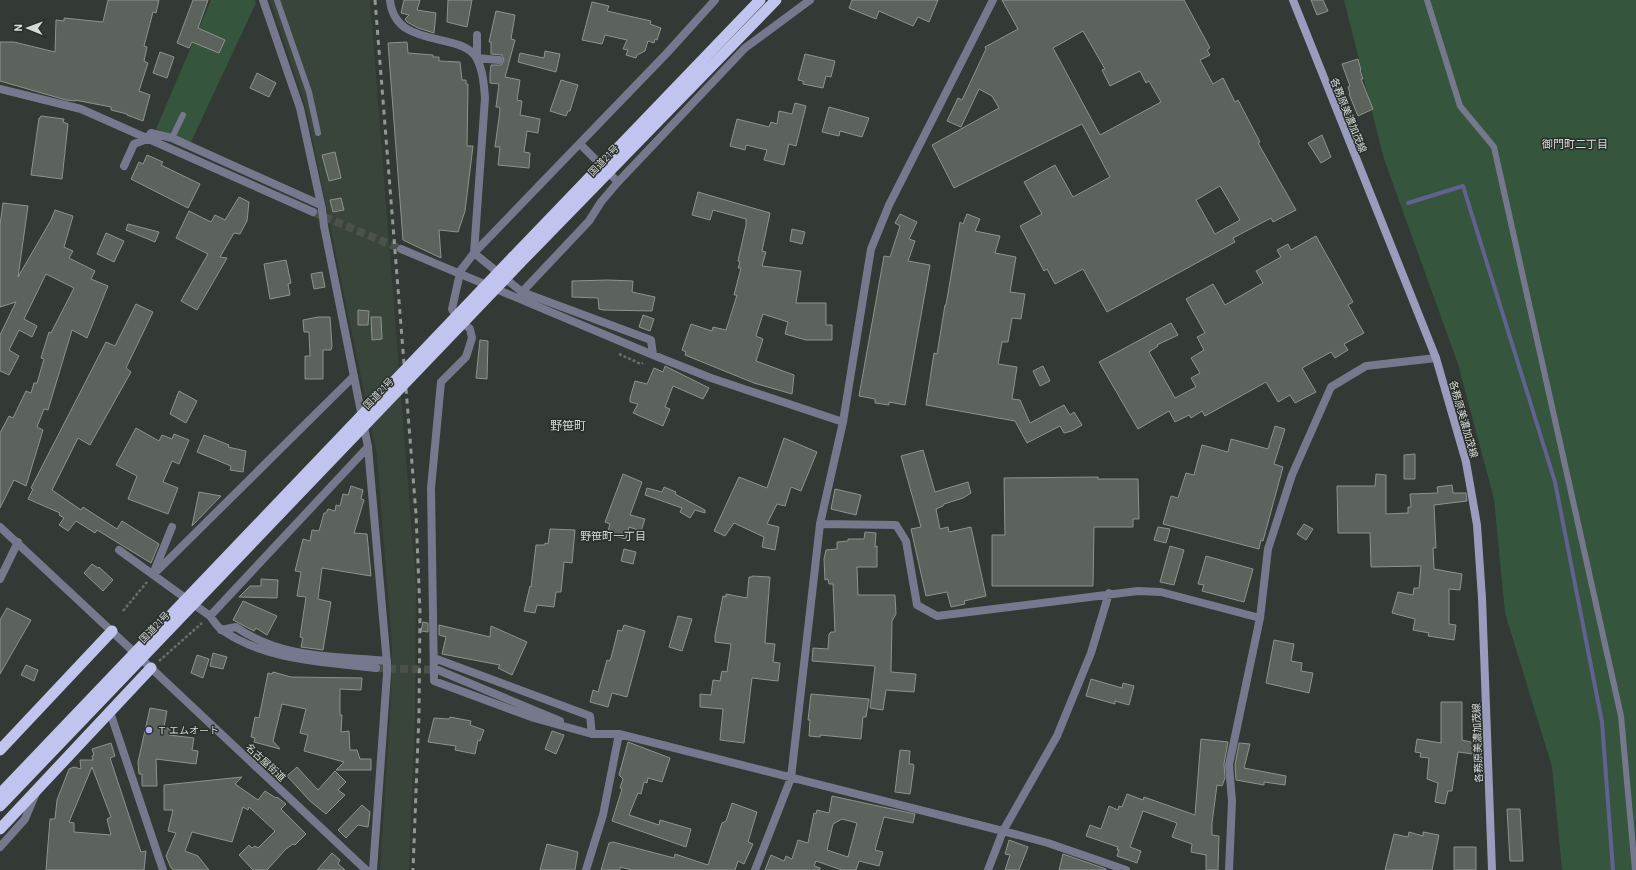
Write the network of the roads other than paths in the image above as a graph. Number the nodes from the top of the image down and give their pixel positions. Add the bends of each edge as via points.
1 (263, 0) edge
2 (277, 0) edge
3 (390, 0) edge
4 (715, 0) edge
5 (760, 0) edge
6 (776, 0) edge
7 (810, 0) edge
8 (993, 0) edge
9 (1293, 0) edge
10 (1427, 0) edge
11 (477, 35) dead end
12 (477, 58) junction
13 (499, 60) dead end
14 (0, 89) edge
15 (183, 115) dead end
16 (318, 133) dead end
17 (172, 138) junction
18 (147, 139) junction
19 (580, 144) junction
20 (599, 164) dead end
21 (124, 166) dead end
22 (322, 207) junction
23 (313, 212) tunnel mouth
24 (401, 249) tunnel mouth
25 (474, 253) junction
26 (517, 260) junction
27 (522, 292) junction
28 (653, 355) junction
29 (1436, 358) junction
30 (354, 376) junction
31 (843, 422) junction
32 (368, 447) junction
33 (820, 524) junction
34 (0, 527) edge
35 (172, 527) dead end
36 (18, 542) junction
37 (119, 550) dead end
38 (154, 574) junction
39 (0, 579) edge
40 (1109, 593) junction
41 (210, 616) junction
42 (1260, 618) junction
43 (221, 630) junction
44 (112, 631) junction
45 (434, 658) junction
46 (387, 662) junction
47 (151, 668) junction
48 (376, 668) tunnel mouth
49 (438, 670) tunnel mouth
50 (110, 712) junction
51 (592, 734) junction
52 (619, 734) junction
53 (0, 750) edge
54 (790, 778) junction
55 (38, 789) junction
56 (0, 794) edge
57 (0, 806) edge
58 (0, 829) edge
59 (1003, 831) junction
60 (0, 847) edge
61 (163, 870) edge
62 (366, 870) edge
63 (373, 870) edge
64 (586, 870) edge
65 (755, 870) edge
66 (988, 870) edge
67 (1126, 870) edge
68 (1229, 870) edge
69 (1492, 870) edge
70 (1635, 870) edge

1 - 22 street via 300,108
2 - 16 lane via 309,92
3 - 12 street via 391,10 403,26 425,37 462,46
4 - 19 street
5 - 26 highway, 国道21号
6 - 26 highway, 国道21号
7 - 27 street via 745,48 615,179 590,221
8 - 31 street via 889,205 871,249
9 - 29 main road, 各務原美濃加茂線
10 - 70 lane via 1460,106 1494,147 1620,716
11 - 12 street
12 - 13 street
12 - 25 street via 483,76 485,98
14 - 18 street via 81,109
15 - 17 lane
17 - 18 street via 151,133
17 - 22 street
18 - 21 street via 134,144
18 - 23 street
19 - 20 street
19 - 25 street
22 - 30 street, bridge
24 - 28 street
25 - 27 street
25 - 45 street, bridge via 460,270 452,309 470,329 472,338 466,357 441,382 431,488
26 - 56 highway, 国道21号, bridge
26 - 57 highway, 国道21号, bridge
27 - 28 street via 651,340
28 - 31 street via 711,378
29 - 42 street via 1366,366 1331,387 1292,475 1268,549
29 - 69 main road, 各務原美濃加茂線 via 1466,462 1477,525
30 - 32 street
30 - 38 street
31 - 33 street
32 - 41 street
32 - 46 street
33 - 40 street via 896,525 906,541 917,605 937,616
33 - 54 street
34 - 36 street, 名古屋街道
35 - 38 street
36 - 39 street
36 - 44 street, 名古屋街道
37 - 38 street
38 - 41 street
40 - 42 street via 1161,592
40 - 59 street via 1091,653 1057,736
41 - 43 street
42 - 68 street via 1229,765 1232,801
43 - 46 street via 236,627 253,638 278,648 306,654
43 - 48 street via 272,653 298,659
44 - 47 street, 名古屋街道
44 - 53 highway
45 - 51 street via 590,716
45 - 51 street via 434,681 534,718
46 - 63 street, bridge
47 - 50 highway
47 - 62 street, 名古屋街道
49 - 51 street
50 - 55 highway
50 - 61 street
51 - 52 street
52 - 54 street
52 - 64 street via 603,815
54 - 59 street
54 - 65 street
55 - 58 highway
55 - 60 street via 25,819
59 - 66 street
59 - 67 street via 1048,843

